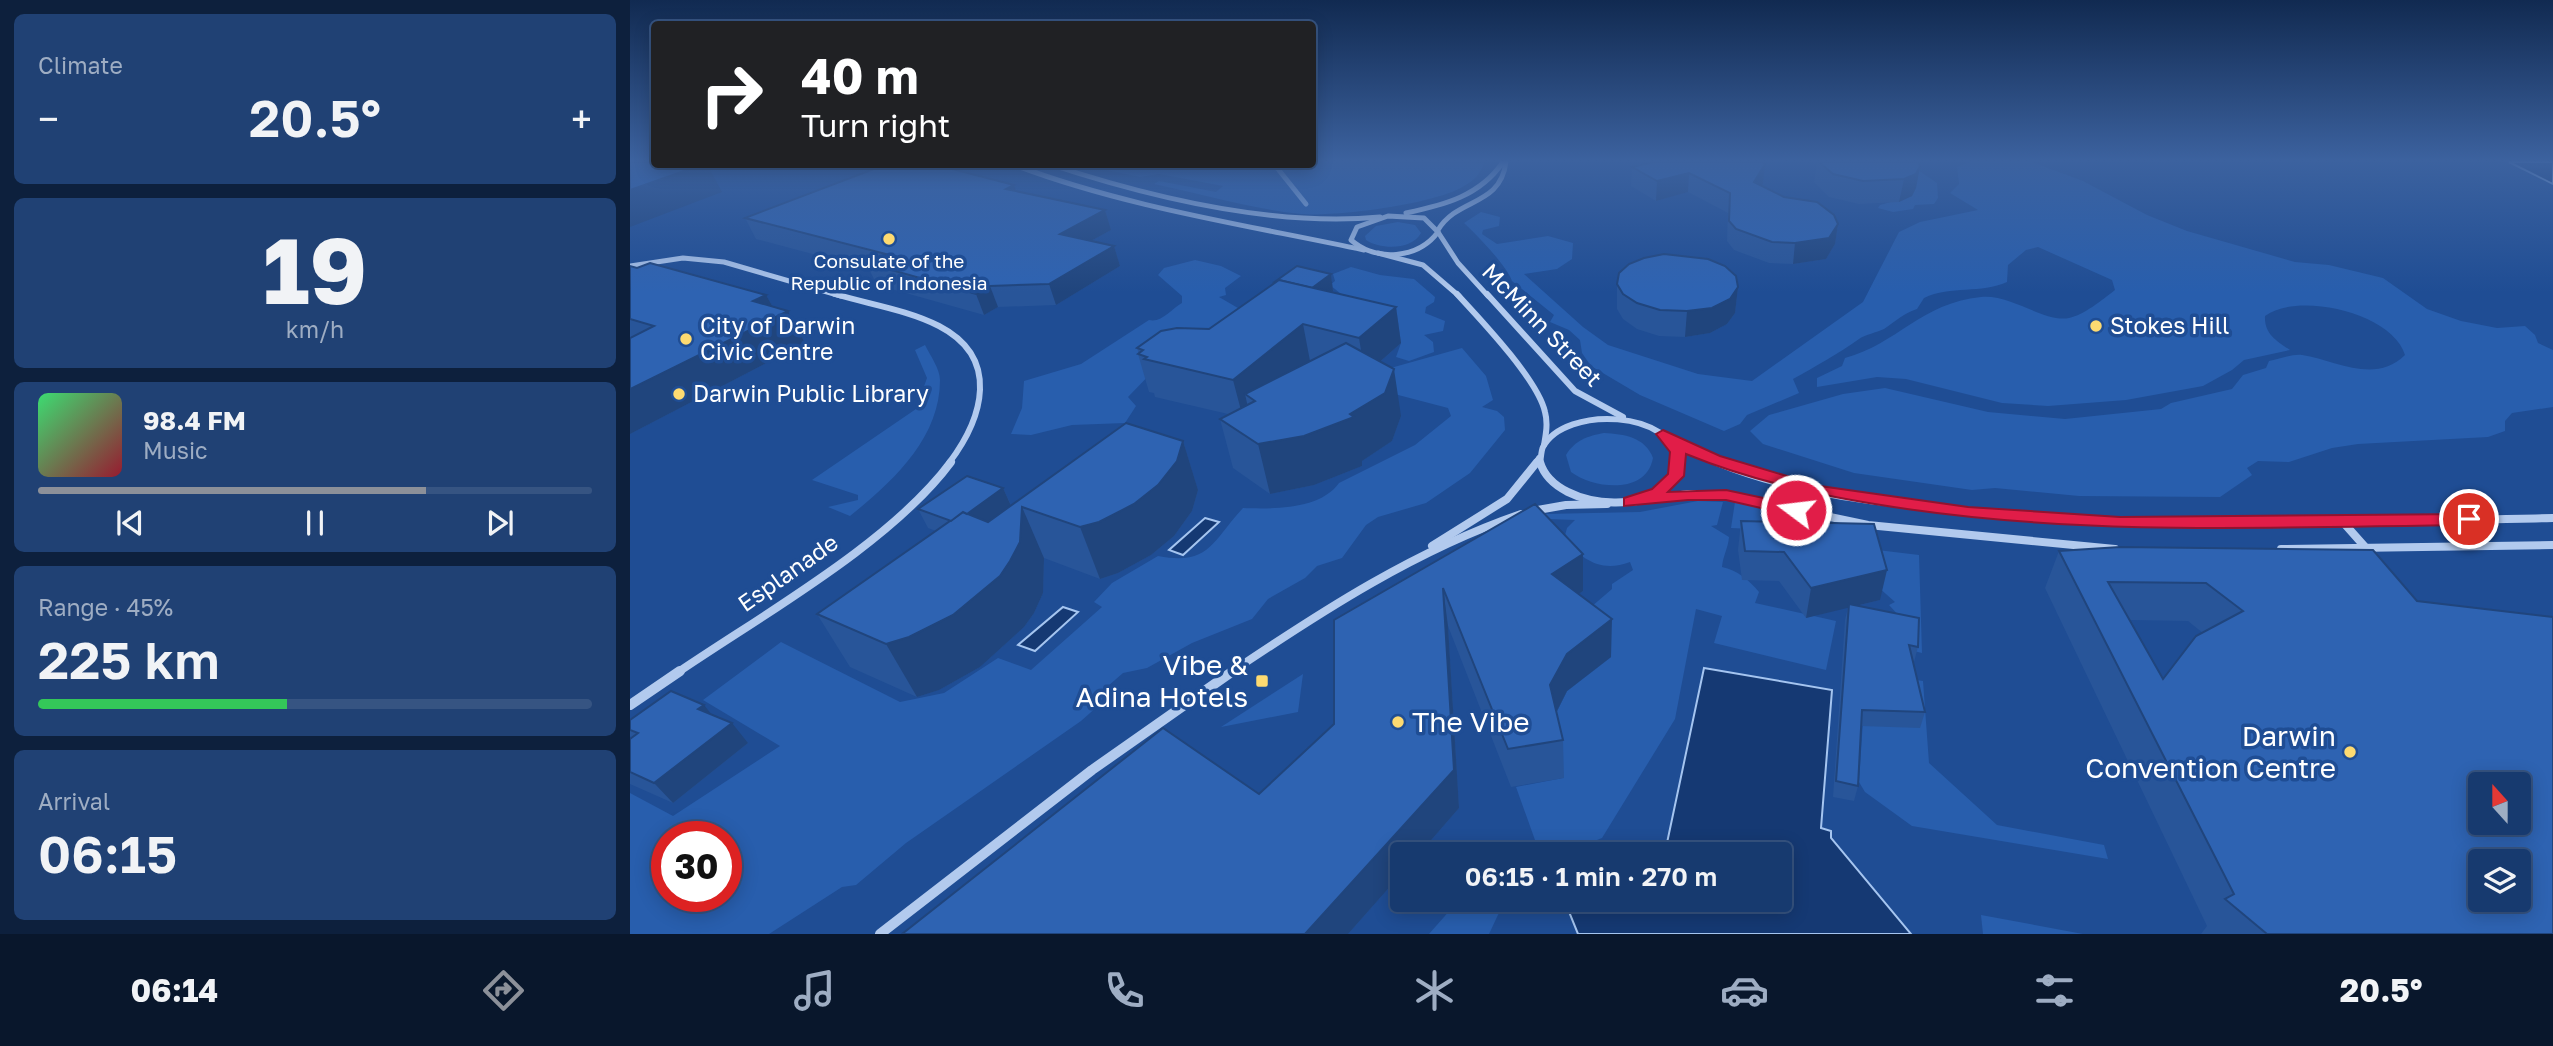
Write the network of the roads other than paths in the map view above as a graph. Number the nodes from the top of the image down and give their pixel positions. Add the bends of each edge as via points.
1 (1153, 206) edge
2 (1216, 206) edge
3 (1439, 206) edge
4 (1467, 206) edge
5 (1388, 216) junction
6 (1380, 217) junction
7 (1438, 231) junction
8 (1364, 250) junction
9 (1378, 253) junction
10 (630, 266) edge
11 (1636, 422) junction
12 (1663, 434) junction
13 (1544, 446) junction
14 (1539, 458) junction
15 (1630, 502) junction
16 (1606, 504) junction
17 (2549, 518) edge
18 (2342, 521) junction
19 (2553, 525) edge
20 (2553, 545) edge
21 (2366, 548) junction
22 (2126, 549) edge
23 (2270, 549) edge
24 (1401, 565) junction
25 (630, 705) edge
26 (880, 934) edge

1 - 8 street
2 - 6 street via 1321,223
3 - 5 street
4 - 7 street via 1445,219
5 - 6 street
5 - 7 street via 1422,218
6 - 8 street via 1353,231 1351,240
7 - 9 street via 1423,247
7 - 11 street, McMinn Street via 1458,263 1575,391
8 - 9 street, McMinn Street
9 - 13 street, McMinn Street via 1410,259 1440,276 1523,372 1544,407
10 - 25 street, Esplanade via 683,258 724,262 930,322 949,331 975,360 982,387 979,413 955,457 922,495 875,536
11 - 12 street
11 - 13 street via 1605,419 1577,423
12 - 15 street via 1678,452 1676,476 1658,492
12 - 18 street via 1692,451 1750,471 1819,491 1890,503 2100,523
13 - 14 street
14 - 16 street via 1541,470 1555,488 1571,497
14 - 24 street via 1511,498
15 - 16 street
15 - 22 street via 1688,494 1726,495 1868,525
16 - 24 street via 1528,512
17 - 18 street
17 - 19 street
18 - 21 street
20 - 21 street
21 - 23 street
24 - 26 street via 1167,715

